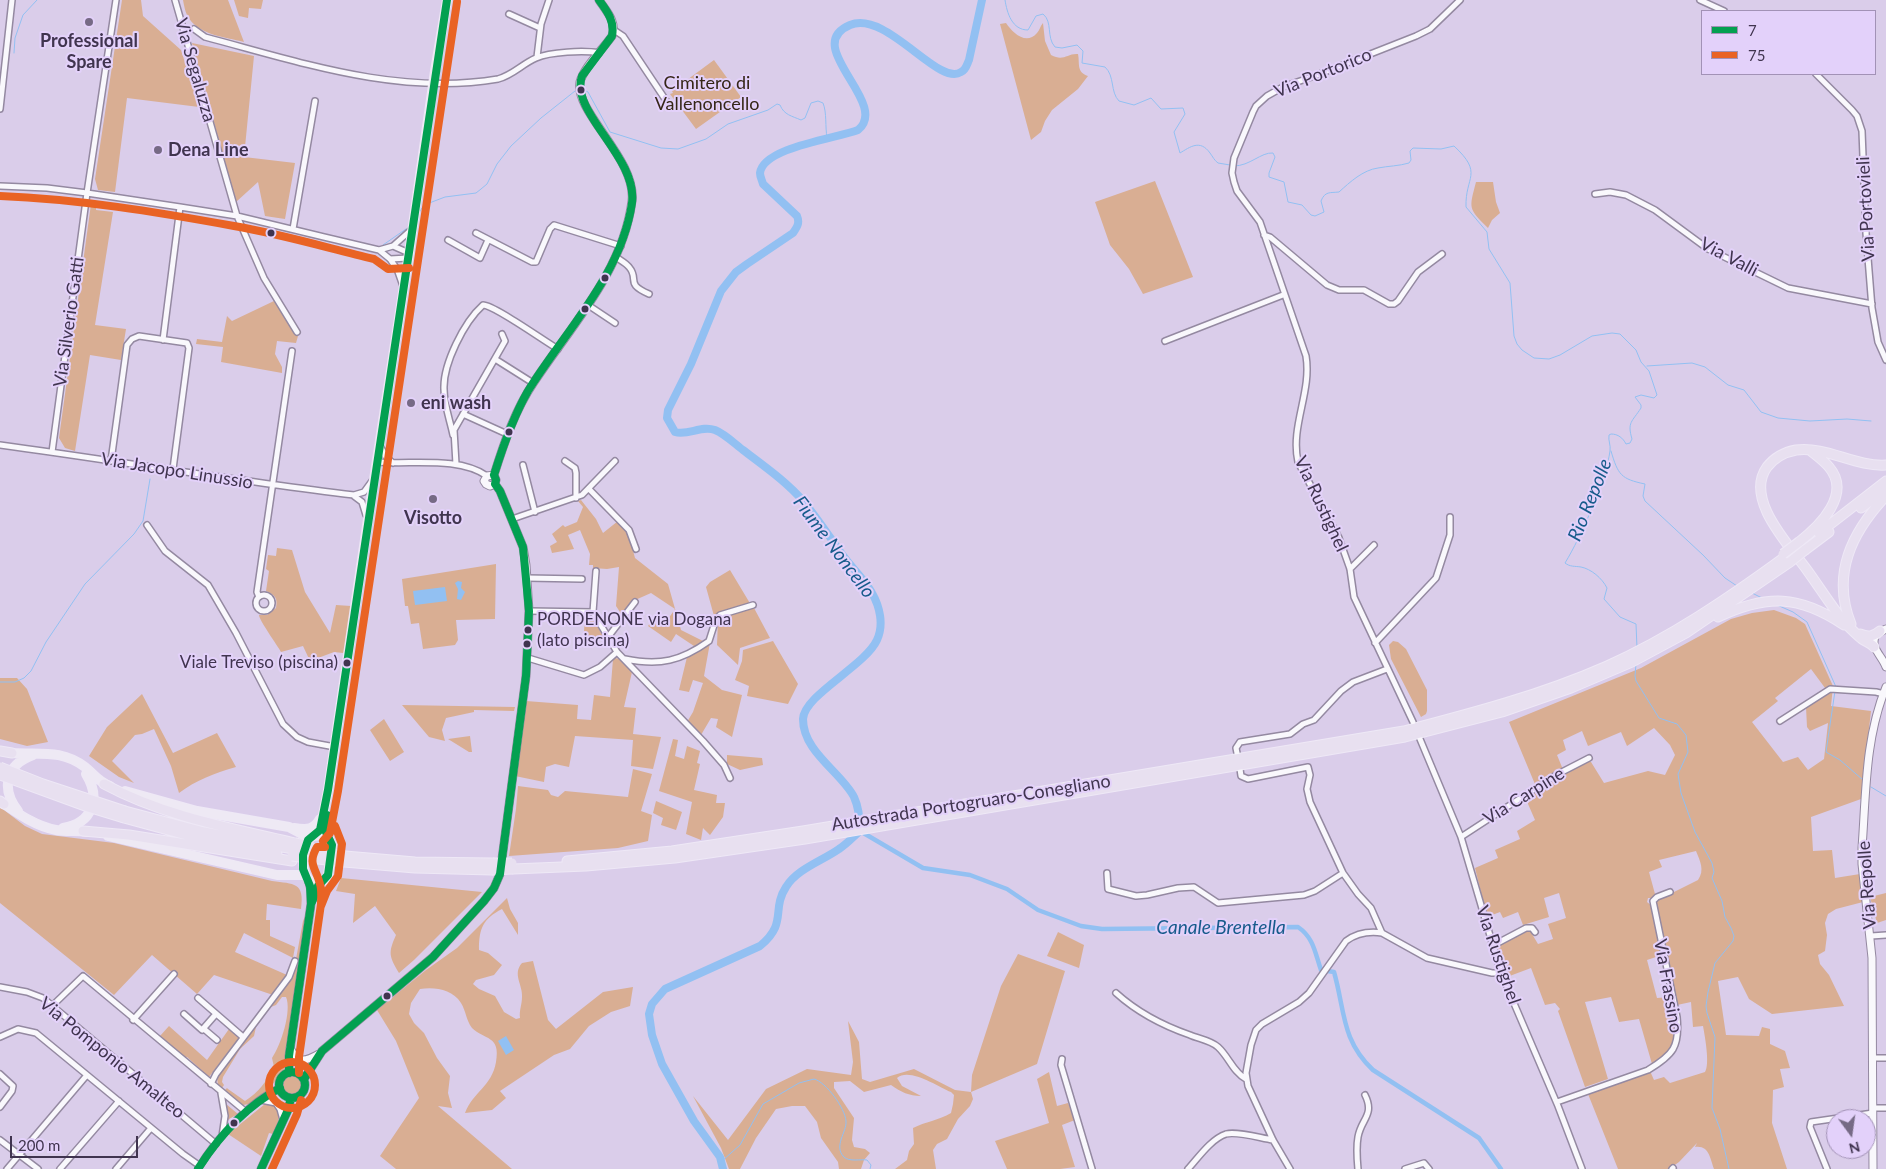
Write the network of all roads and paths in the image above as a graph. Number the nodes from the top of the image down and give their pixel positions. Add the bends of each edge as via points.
1 (12, 0) edge
2 (116, 0) edge
3 (175, 0) edge
4 (447, 0) edge
5 (549, 0) edge
6 (600, 0) edge
7 (1460, 0) edge
8 (1700, 0) edge
9 (1722, 10) edge
10 (509, 14) dead end
11 (540, 28) junction
12 (194, 29) dead end
13 (614, 30) junction
14 (600, 54) junction
15 (537, 57) junction
16 (1817, 75) edge
17 (433, 84) junction
18 (315, 102) dead end
19 (669, 105) dead end
20 (0, 109) edge
21 (0, 186) edge
22 (87, 193) junction
23 (1595, 194) dead end
24 (180, 207) junction
25 (237, 216) junction
26 (294, 229) junction
27 (412, 229) junction
28 (476, 233) dead end
29 (1264, 235) junction
30 (448, 240) dead end
31 (488, 240) junction
32 (393, 246) junction
33 (620, 246) junction
34 (379, 250) junction
35 (1442, 254) dead end
36 (409, 256) junction
37 (616, 257) junction
38 (390, 259) junction
39 (404, 287) junction
40 (649, 294) dead end
41 (1283, 295) junction
42 (1872, 304) junction
43 (588, 305) junction
44 (615, 323) dead end
45 (297, 332) dead end
46 (502, 334) dead end
47 (163, 340) junction
48 (1165, 341) dead end
49 (558, 349) junction
50 (292, 351) dead end
51 (495, 359) junction
52 (1886, 360) edge
53 (533, 383) junction
54 (463, 414) junction
55 (507, 434) junction
56 (453, 435) junction
57 (380, 444) junction
58 (0, 445) edge
59 (1811, 451) junction
60 (52, 452) junction
61 (111, 460) junction
62 (565, 461) dead end
63 (615, 461) dead end
64 (377, 462) junction
65 (393, 464) junction
66 (456, 464) junction
67 (523, 465) dead end
68 (1886, 465) edge
69 (173, 469) junction
70 (374, 475) junction
71 (490, 475) junction
72 (1886, 481) edge
73 (495, 484) junction
74 (273, 485) junction
75 (589, 489) junction
76 (1886, 489) edge
77 (361, 496) junction
78 (1886, 496) edge
79 (371, 498) junction
80 (576, 498) junction
81 (535, 512) junction
82 (1450, 517) dead end
83 (512, 519) junction
84 (367, 522) junction
85 (147, 525) dead end
86 (1374, 545) dead end
87 (1802, 546) junction
88 (636, 549) dead end
89 (1786, 558) junction
90 (1350, 569) junction
91 (596, 571) dead end
92 (527, 578) junction
93 (582, 579) dead end
94 (1750, 586) junction
95 (259, 597) dead end
96 (635, 602) dead end
97 (753, 605) dead end
98 (529, 611) junction
99 (593, 612) junction
100 (1883, 630) edge
101 (1853, 631) junction
102 (608, 637) junction
103 (1374, 643) junction
104 (1654, 648) junction
105 (1875, 649) junction
106 (617, 652) junction
107 (1886, 657) edge
108 (528, 658) junction
109 (625, 659) junction
110 (1886, 667) edge
111 (1386, 669) junction
112 (1885, 691) edge
113 (1780, 721) dead end
114 (1413, 722) dead end
115 (1420, 739) dead end
116 (335, 747) junction
117 (0, 749) edge
118 (12, 753) joint
119 (1237, 753) dead end
120 (37, 754) junction
121 (1589, 758) dead end
122 (75, 762) junction
123 (0, 767) edge
124 (1240, 769) dead end
125 (0, 775) edge
126 (730, 778) dead end
127 (104, 784) junction
128 (328, 790) junction
129 (1, 802) edge
130 (322, 814) junction
131 (125, 815) junction
132 (29, 821) junction
133 (46, 827) junction
134 (289, 827) junction
135 (83, 831) junction
136 (314, 836) junction
137 (1461, 836) junction
138 (328, 837) junction
139 (293, 852) junction
140 (345, 859) junction
141 (493, 867) junction
142 (1107, 873) dead end
143 (1343, 873) junction
144 (306, 877) junction
145 (322, 881) junction
146 (1670, 892) dead end
147 (311, 904) junction
148 (1535, 932) dead end
149 (1382, 933) junction
150 (1886, 935) edge
151 (1871, 936) junction
152 (1492, 946) junction
153 (295, 961) dead end
154 (174, 974) dead end
155 (1501, 974) junction
156 (0, 987) edge
157 (1116, 993) dead end
158 (198, 998) dead end
159 (52, 1006) junction
160 (184, 1014) dead end
161 (216, 1014) junction
162 (1151, 1017) junction
163 (133, 1020) junction
164 (1147, 1024) dead end
165 (204, 1029) junction
166 (0, 1037) edge
167 (243, 1037) junction
168 (216, 1040) dead end
169 (290, 1048) junction
170 (321, 1052) junction
171 (1872, 1058) junction
172 (1886, 1058) edge
173 (1062, 1059) dead end
174 (289, 1073) junction
175 (0, 1074) edge
176 (87, 1075) junction
177 (304, 1079) junction
178 (1246, 1079) junction
179 (211, 1084) junction
180 (280, 1088) junction
181 (221, 1092) junction
182 (1365, 1095) dead end
183 (291, 1098) junction
184 (261, 1100) junction
185 (119, 1101) junction
186 (1557, 1102) junction
187 (0, 1107) edge
188 (1873, 1109) edge
189 (246, 1112) junction
190 (1826, 1119) edge
191 (283, 1121) junction
192 (151, 1128) junction
193 (222, 1136) junction
194 (0, 1140) edge
195 (1273, 1140) junction
196 (216, 1144) junction
197 (20, 1154) junction
198 (199, 1167) edge
199 (7, 1169) edge
200 (38, 1169) edge
201 (60, 1169) edge
202 (116, 1169) edge
203 (261, 1169) edge
204 (1092, 1169) edge
205 (1188, 1169) edge
206 (1290, 1169) edge
207 (1358, 1169) edge
208 (1405, 1169) edge
209 (1429, 1169) edge
210 (1582, 1169) edge
211 (1827, 1169) edge

1 - 20 street
2 - 22 street, Via Silverio Gatti
3 - 25 street, Via Segaluzza
4 - 17 main road
5 - 11 street
6 - 13 street via 614,22
7 - 29 street, Via Portorico via 1430,29 1283,87 1256,106 1233,166 1237,192 1260,222
8 - 9 street
10 - 11 street
11 - 15 street
12 - 17 street via 205,36 349,74
13 - 14 street
13 - 19 street via 623,36
14 - 15 street via 564,53
14 - 33 street via 583,74 580,86 586,106 632,184 630,211
15 - 17 street via 506,76
16 - 42 street, Via Portovieli via 1857,116 1862,130
17 - 27 main road
18 - 26 street
21 - 22 street
22 - 24 street
22 - 60 street, Via Silverio Gatti
23 - 42 street, Via Valli via 1626,195 1655,210 1708,249 1788,288
24 - 25 street
24 - 47 street
25 - 26 street
25 - 45 street, Via Segaluzza via 264,278
26 - 34 street
27 - 32 street
27 - 36 main road
28 - 31 street
29 - 35 street via 1327,285 1339,290 1364,290 1389,304 1398,301 1418,272
29 - 41 street, Via Rustighel
30 - 31 street via 480,258
31 - 33 street via 532,262 536,262 554,225
32 - 34 street
32 - 36 street
33 - 37 street
34 - 38 street
36 - 38 street
36 - 39 main road
37 - 40 street via 630,268 637,289
37 - 43 street
38 - 39 street
39 - 57 main road
41 - 48 street
41 - 90 street, Via Rustighel via 1308,368 1296,431 1298,462 1339,538
42 - 52 street, Via Portovieli via 1876,335
43 - 44 street
43 - 49 street
46 - 51 street via 504,341
47 - 61 street via 139,336 127,345
47 - 69 street via 187,343 190,353
49 - 53 street
49 - 56 street via 487,305 482,305 457,341 444,388
50 - 74 street
51 - 53 street
51 - 54 street
53 - 55 street
54 - 55 street
54 - 56 street
55 - 71 street
56 - 66 street
57 - 64 main road
57 - 65 street
58 - 60 street, Via Jacopo Linussio
59 - 68 highway via 1863,464
59 - 87 highway via 1830,467 1836,493 1822,524
59 - 101 highway via 1796,450 1770,463 1762,480 1762,500 1770,520
60 - 61 street, Via Jacopo Linussio
61 - 69 street, Via Jacopo Linussio
62 - 80 street via 575,468
63 - 75 street
64 - 65 street
64 - 70 main road
65 - 66 street
66 - 71 street
67 - 81 street
69 - 74 street, Via Jacopo Linussio
70 - 77 street
70 - 79 main road
71 - 73 street via 496,480
71 - 73 street via 485,479 486,484
72 - 87 highway, Autostrada Portogruaro-Conegliano
73 - 83 street
74 - 77 street, Via Jacopo Linussio
74 - 95 street via 257,592
75 - 80 street
75 - 88 street via 629,530
76 - 87 highway, Autostrada Portogruaro-Conegliano
77 - 79 street via 366,494
77 - 84 street
78 - 101 highway via 1860,528 1846,560 1843,597
79 - 84 main road
80 - 81 street
81 - 83 street
82 - 103 street via 1450,535 1436,578
83 - 92 street via 523,547
84 - 116 main road
85 - 116 street via 165,551 208,585 283,724 308,742
86 - 90 street, Via Rustighel
87 - 89 highway, Autostrada Portogruaro-Conegliano, bridge
89 - 94 highway, Autostrada Portogruaro-Conegliano
89 - 94 highway, Autostrada Portogruaro-Conegliano
90 - 103 street, Via Rustighel via 1354,598
91 - 99 street
92 - 93 street
92 - 98 street
94 - 104 highway, Autostrada Portogruaro-Conegliano via 1686,633
96 - 102 street
97 - 109 street via 720,615 716,618 709,641 684,656 652,662
98 - 99 street
98 - 108 street
99 - 102 street
100 - 101 highway via 1866,637
100 - 105 street via 1874,638
101 - 104 highway via 1805,604 1794,601 1759,602 1724,614 1678,641
101 - 105 highway
102 - 106 street
103 - 111 street, Via Rustighel
104 - 141 highway, Autostrada Portogruaro-Conegliano, bridge via 1624,662 1500,706 1404,731 805,839 673,855
105 - 107 street
105 - 110 street
106 - 108 street via 600,667 584,675
106 - 109 street
108 - 170 street via 498,880 484,901 433,957
109 - 126 street via 703,741 724,765
111 - 114 street, Via Rustighel
111 - 119 street via 1353,682 1314,720 1290,734 1240,742
112 - 113 street, Via Repolle via 1830,689
112 - 151 street, Via Repolle via 1875,718 1870,747 1862,848
115 - 137 street, Via Rustighel
116 - 128 main road
117 - 118 highway
118 - 120 main road
120 - 122 main road via 60,755
120 - 132 main road via 19,762 8,781 10,799
121 - 137 street, Via Carpine via 1556,775
122 - 127 main road
122 - 133 main road via 86,772 93,786 91,810 76,824
123 - 131 highway, bridge
124 - 143 street via 1242,776 1248,778 1308,767 1310,802
125 - 131 highway, bridge via 88,807
127 - 134 main road via 197,811
127 - 139 highway via 172,814
128 - 130 main road
128 - 138 main road via 325,826
129 - 132 main road
130 - 134 main road via 312,828
130 - 136 main road via 320,830
131 - 139 highway
132 - 133 main road
133 - 135 main road
134 - 136 main road
135 - 139 highway
135 - 144 main road via 277,875
136 - 138 main road
136 - 144 main road via 305,847 303,869
137 - 152 street, Via Rustighel
138 - 145 main road via 332,845 328,875
139 - 140 highway
139 - 140 highway, bridge
140 - 141 highway, Autostrada Portogruaro-Conegliano
140 - 141 highway, Autostrada Portogruaro-Conegliano via 370,865 448,870
142 - 143 street via 1108,889 1136,896 1194,887 1218,903 1304,896
143 - 149 street via 1371,908
144 - 145 main road via 315,882
144 - 147 street via 311,890
145 - 147 street
146 - 186 street, Via Frassino via 1653,901 1677,1017 1677,1044 1648,1070
147 - 169 street
148 - 152 street via 1526,928
149 - 155 street via 1426,958
149 - 178 street via 1366,932 1350,938 1303,999 1256,1030
150 - 151 street
151 - 171 street, Via Repolle
152 - 155 street, Via Rustighel
153 - 167 street via 290,977
154 - 163 street
155 - 186 street, Via Rustighel
156 - 159 street, Via Pomponio Amalteo via 36,995
157 - 162 street
158 - 161 street
159 - 163 street via 83,976
159 - 196 street, Via Pomponio Amalteo
160 - 165 street
161 - 165 street
161 - 167 street
162 - 164 street
162 - 178 street via 1218,1047 1236,1072
163 - 179 street
165 - 168 street
166 - 176 street via 18,1029 27,1029
167 - 179 street
169 - 170 street via 294,1056 305,1060
169 - 174 street
170 - 177 street
171 - 172 street
171 - 188 street, Via Repolle
173 - 204 street via 1061,1065
174 - 177 street
174 - 180 street via 282,1077
175 - 187 street via 13,1086
176 - 185 street
176 - 197 street
177 - 183 street via 304,1091 299,1097
178 - 195 street
179 - 181 street
180 - 183 street
180 - 184 street
181 - 189 street
181 - 193 street via 225,1116
182 - 207 street via 1369,1110 1358,1134
183 - 191 street
184 - 189 street
184 - 191 street via 276,1103
185 - 192 street
185 - 201 street
186 - 210 street, Via Rustighel
189 - 193 street
190 - 211 street via 1811,1122 1810,1127
191 - 203 street
192 - 198 street
192 - 202 street
193 - 196 street
194 - 197 street
195 - 205 street via 1232,1133 1224,1135 1216,1139
195 - 206 street
196 - 198 street
197 - 199 street
197 - 200 street
208 - 209 street via 1424,1163

